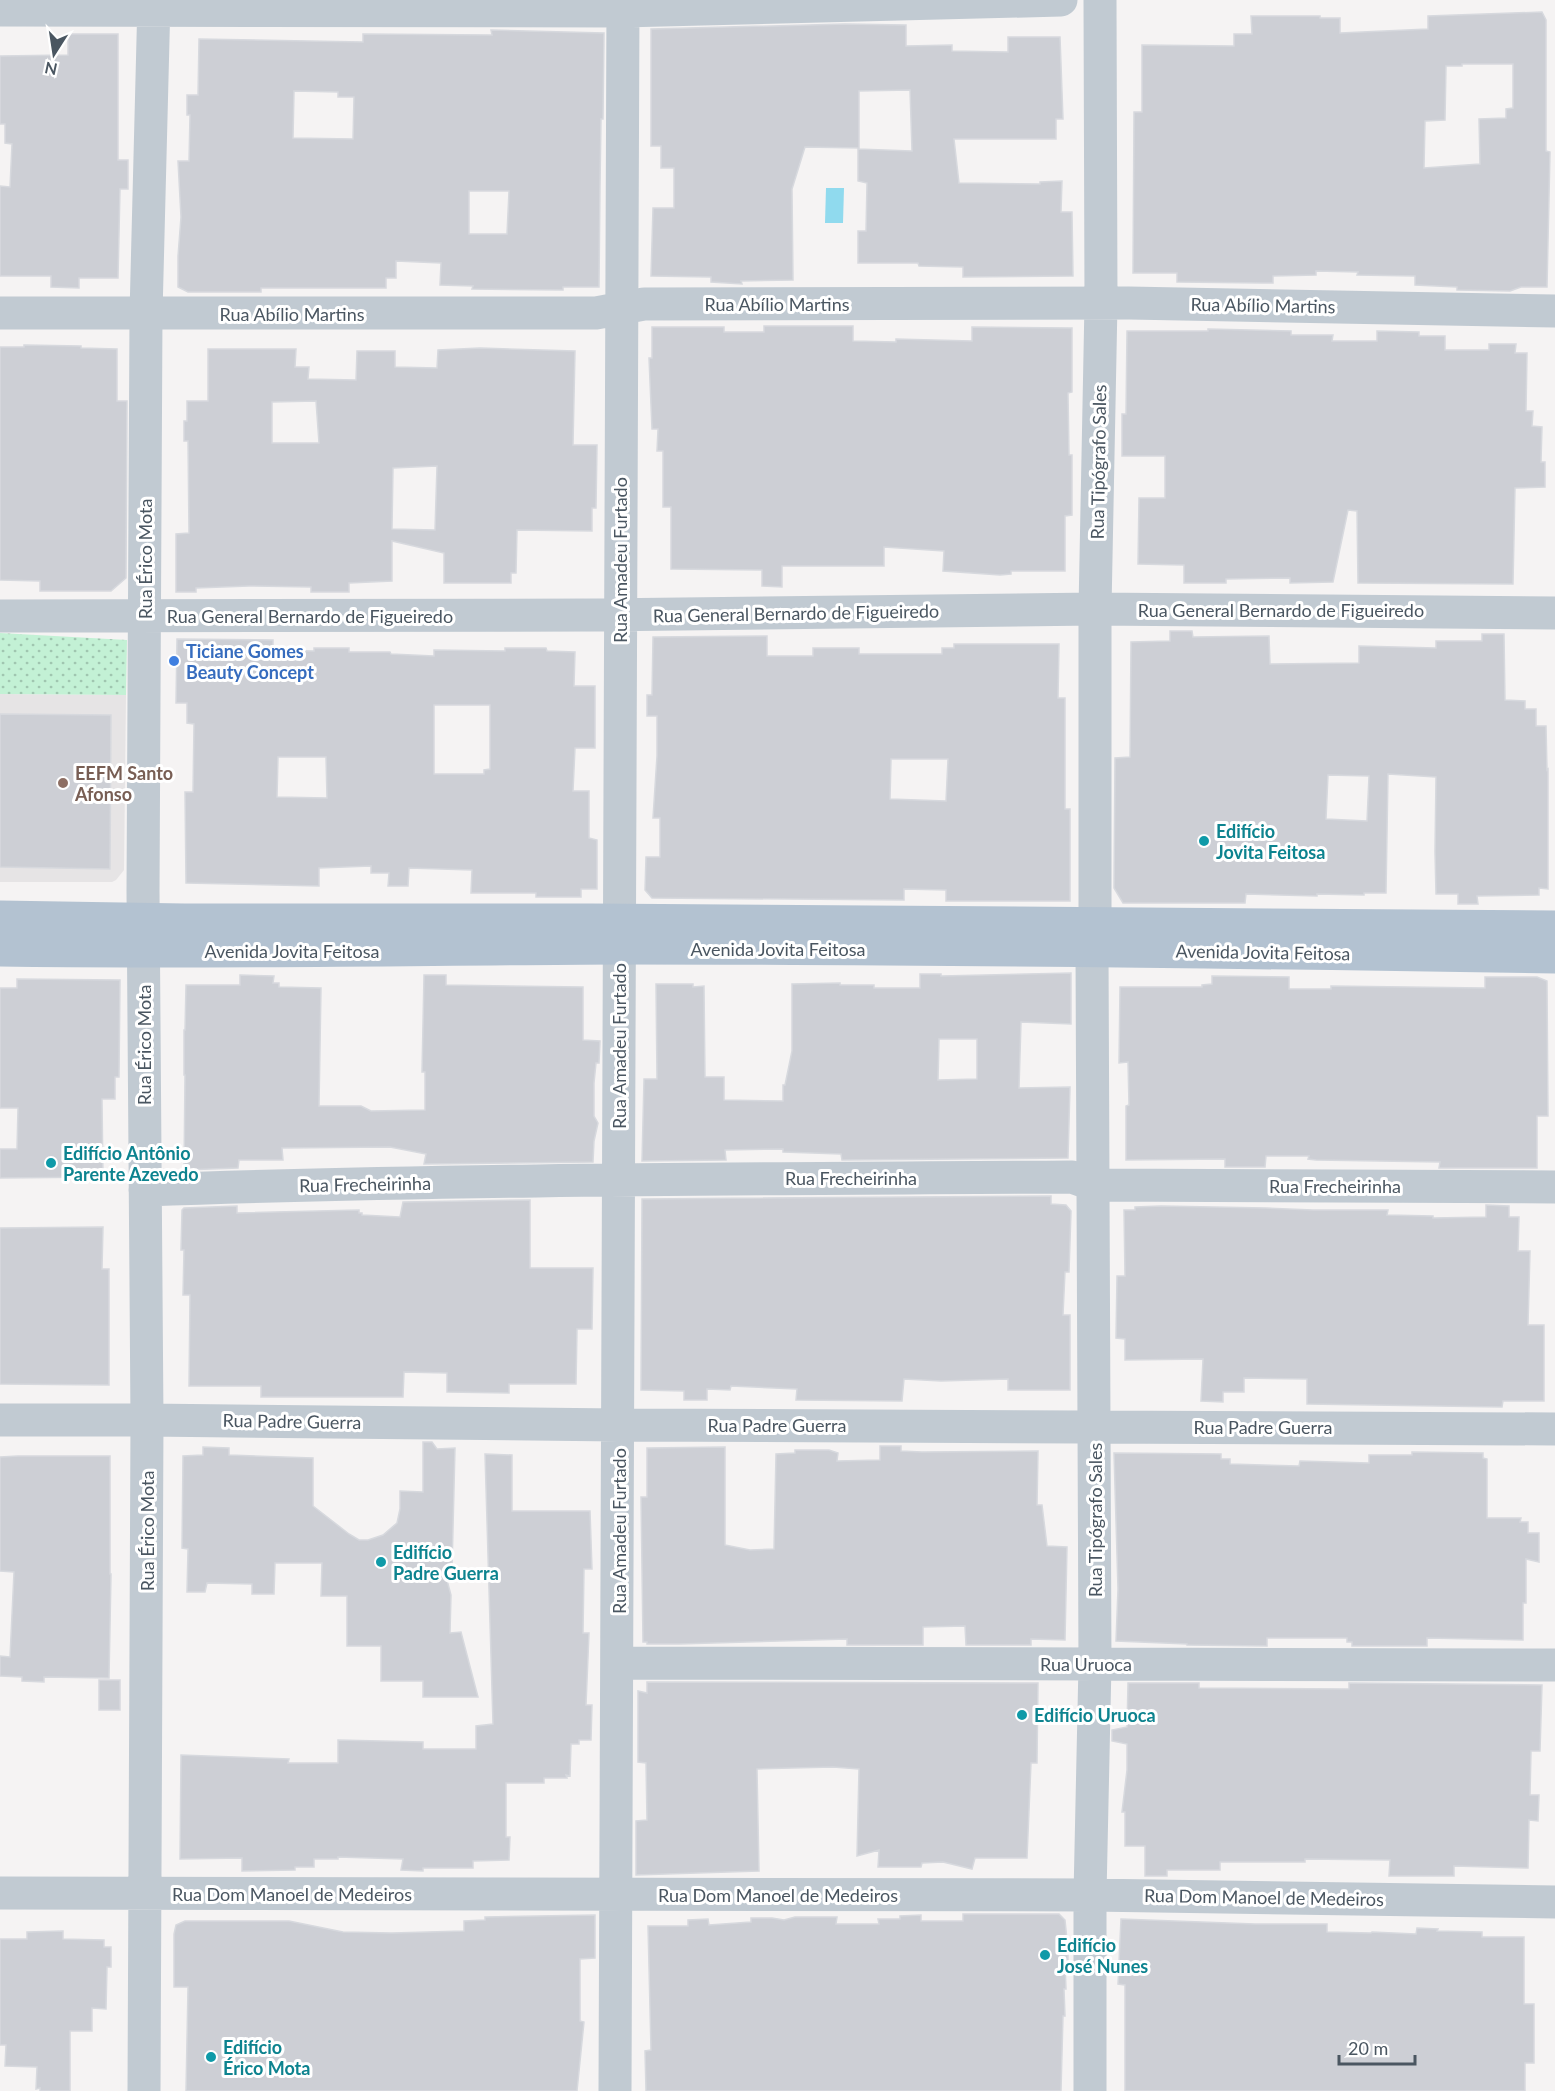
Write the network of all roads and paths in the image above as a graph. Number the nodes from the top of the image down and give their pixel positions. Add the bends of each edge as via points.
1 (1060, 0) edge
2 (1100, 0) edge
3 (153, 5) edge
4 (622, 6) edge
5 (0, 10) edge
6 (1101, 303) junction
7 (621, 307) junction
8 (1555, 311) edge
9 (0, 313) edge
10 (146, 314) junction
11 (1095, 609) junction
12 (1555, 613) edge
13 (620, 615) junction
14 (0, 616) edge
15 (145, 616) junction
16 (0, 917) edge
17 (144, 919) junction
18 (1555, 927) edge
19 (619, 935) junction
20 (1093, 936) junction
21 (0, 950) edge
22 (144, 952) junction
23 (1555, 957) edge
24 (618, 1179) junction
25 (1094, 1185) junction
26 (1555, 1187) edge
27 (145, 1190) junction
28 (0, 1420) edge
29 (147, 1420) junction
30 (620, 1425) junction
31 (1095, 1426) junction
32 (1555, 1429) edge
33 (617, 1663) junction
34 (1095, 1664) junction
35 (1555, 1665) edge
36 (0, 1893) edge
37 (146, 1893) junction
38 (617, 1895) junction
39 (1090, 1895) junction
40 (1555, 1902) edge
41 (144, 2091) edge
42 (615, 2091) edge
43 (1090, 2091) edge

1 - 4 street
2 - 6 street, Rua Tipógrafo Sales
3 - 4 street via 358,9
3 - 5 street
3 - 10 street, Rua Érico Mota
4 - 7 street, Rua Amadeu Furtado
6 - 7 street, Rua Abílio Martins
6 - 8 street, Rua Abílio Martins
6 - 11 street, Rua Tipógrafo Sales
7 - 10 street, Rua Abílio Martins via 602,313
7 - 13 street, Rua Amadeu Furtado
9 - 10 street, Rua Abílio Martins
10 - 15 street, Rua Érico Mota
11 - 12 street, Rua General Bernardo de Figueiredo
11 - 13 street, Rua General Bernardo de Figueiredo
11 - 20 street, Rua Tipógrafo Sales
13 - 15 street, Rua General Bernardo de Figueiredo
13 - 19 street, Rua Amadeu Furtado
14 - 15 street, Rua General Bernardo de Figueiredo
15 - 17 street, Rua Érico Mota
16 - 17 main road, Avenida Jovita Feitosa
17 - 19 main road, Avenida Jovita Feitosa
17 - 22 street, Rua Érico Mota
18 - 20 main road, Avenida Jovita Feitosa
19 - 20 main road, Avenida Jovita Feitosa
19 - 22 main road, Avenida Jovita Feitosa
19 - 24 street, Rua Amadeu Furtado
20 - 23 main road, Avenida Jovita Feitosa
20 - 25 street, Rua Tipógrafo Sales
21 - 22 main road, Avenida Jovita Feitosa
22 - 27 street, Rua Érico Mota
24 - 25 street, Rua Frecheirinha via 1072,1177
24 - 27 street, Rua Frecheirinha
24 - 30 street, Rua Amadeu Furtado
25 - 26 street, Rua Frecheirinha
25 - 31 street, Rua Tipógrafo Sales
27 - 29 street, Rua Érico Mota
28 - 29 street, Rua Padre Guerra
29 - 30 street, Rua Padre Guerra
29 - 37 street, Rua Érico Mota
30 - 31 street, Rua Padre Guerra
30 - 33 street, Rua Amadeu Furtado
31 - 32 street, Rua Padre Guerra
31 - 34 street, Rua Tipógrafo Sales
33 - 34 street, Rua Uruoca
33 - 38 street, Rua Amadeu Furtado
34 - 35 street, Rua Uruoca
34 - 39 street, Rua Tipógrafo Sales
36 - 37 street, Rua Dom Manoel de Medeiros
37 - 38 street, Rua Dom Manoel de Medeiros
37 - 41 street, Rua Érico Mota
38 - 39 street, Rua Dom Manoel de Medeiros
38 - 42 street, Rua Amadeu Furtado
39 - 40 street, Rua Dom Manoel de Medeiros
39 - 43 street, Rua Tipógrafo Sales

